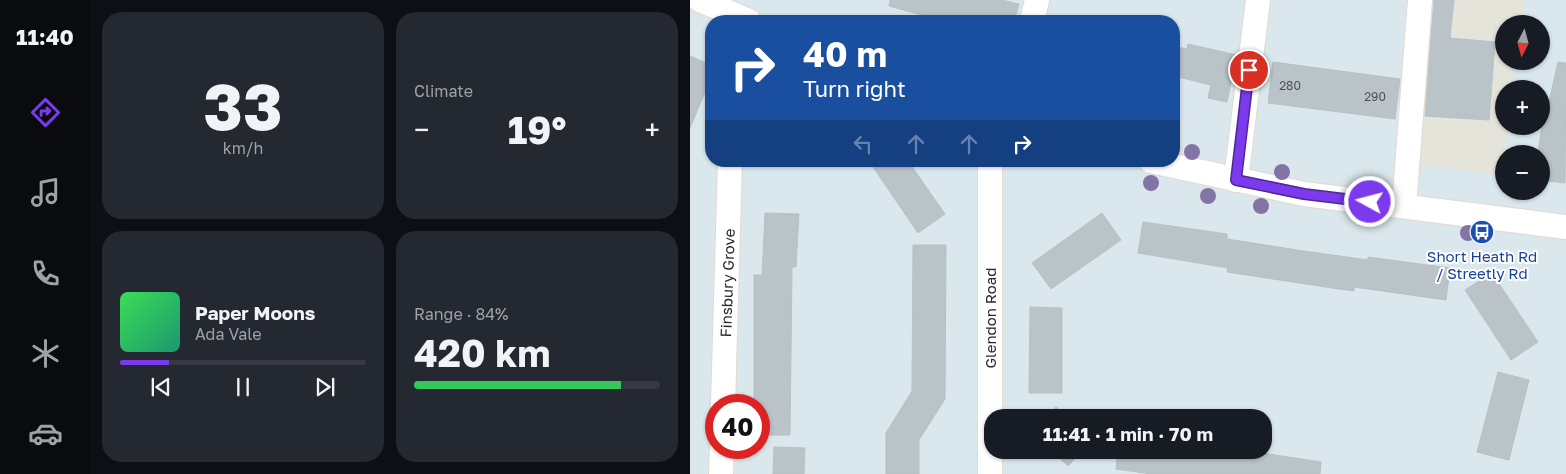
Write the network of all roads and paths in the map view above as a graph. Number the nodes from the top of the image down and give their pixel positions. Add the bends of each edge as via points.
1 (700, 0) edge
2 (1037, 0) edge
3 (1258, 0) edge
4 (1420, 0) edge
5 (735, 15) edge
6 (1033, 15) edge
7 (730, 167) edge
8 (990, 167) edge
9 (1178, 167) edge
10 (1236, 180) junction
11 (1404, 206) junction
12 (1566, 227) edge
13 (723, 394) edge
14 (722, 459) edge
15 (721, 474) edge
16 (990, 474) edge

1 - 5 street
2 - 6 street
3 - 10 street
4 - 11 street
7 - 13 street, Finsbury Grove
8 - 16 street, Glendon Road
9 - 10 street
10 - 11 street via 1304,194
11 - 12 street
14 - 15 street

